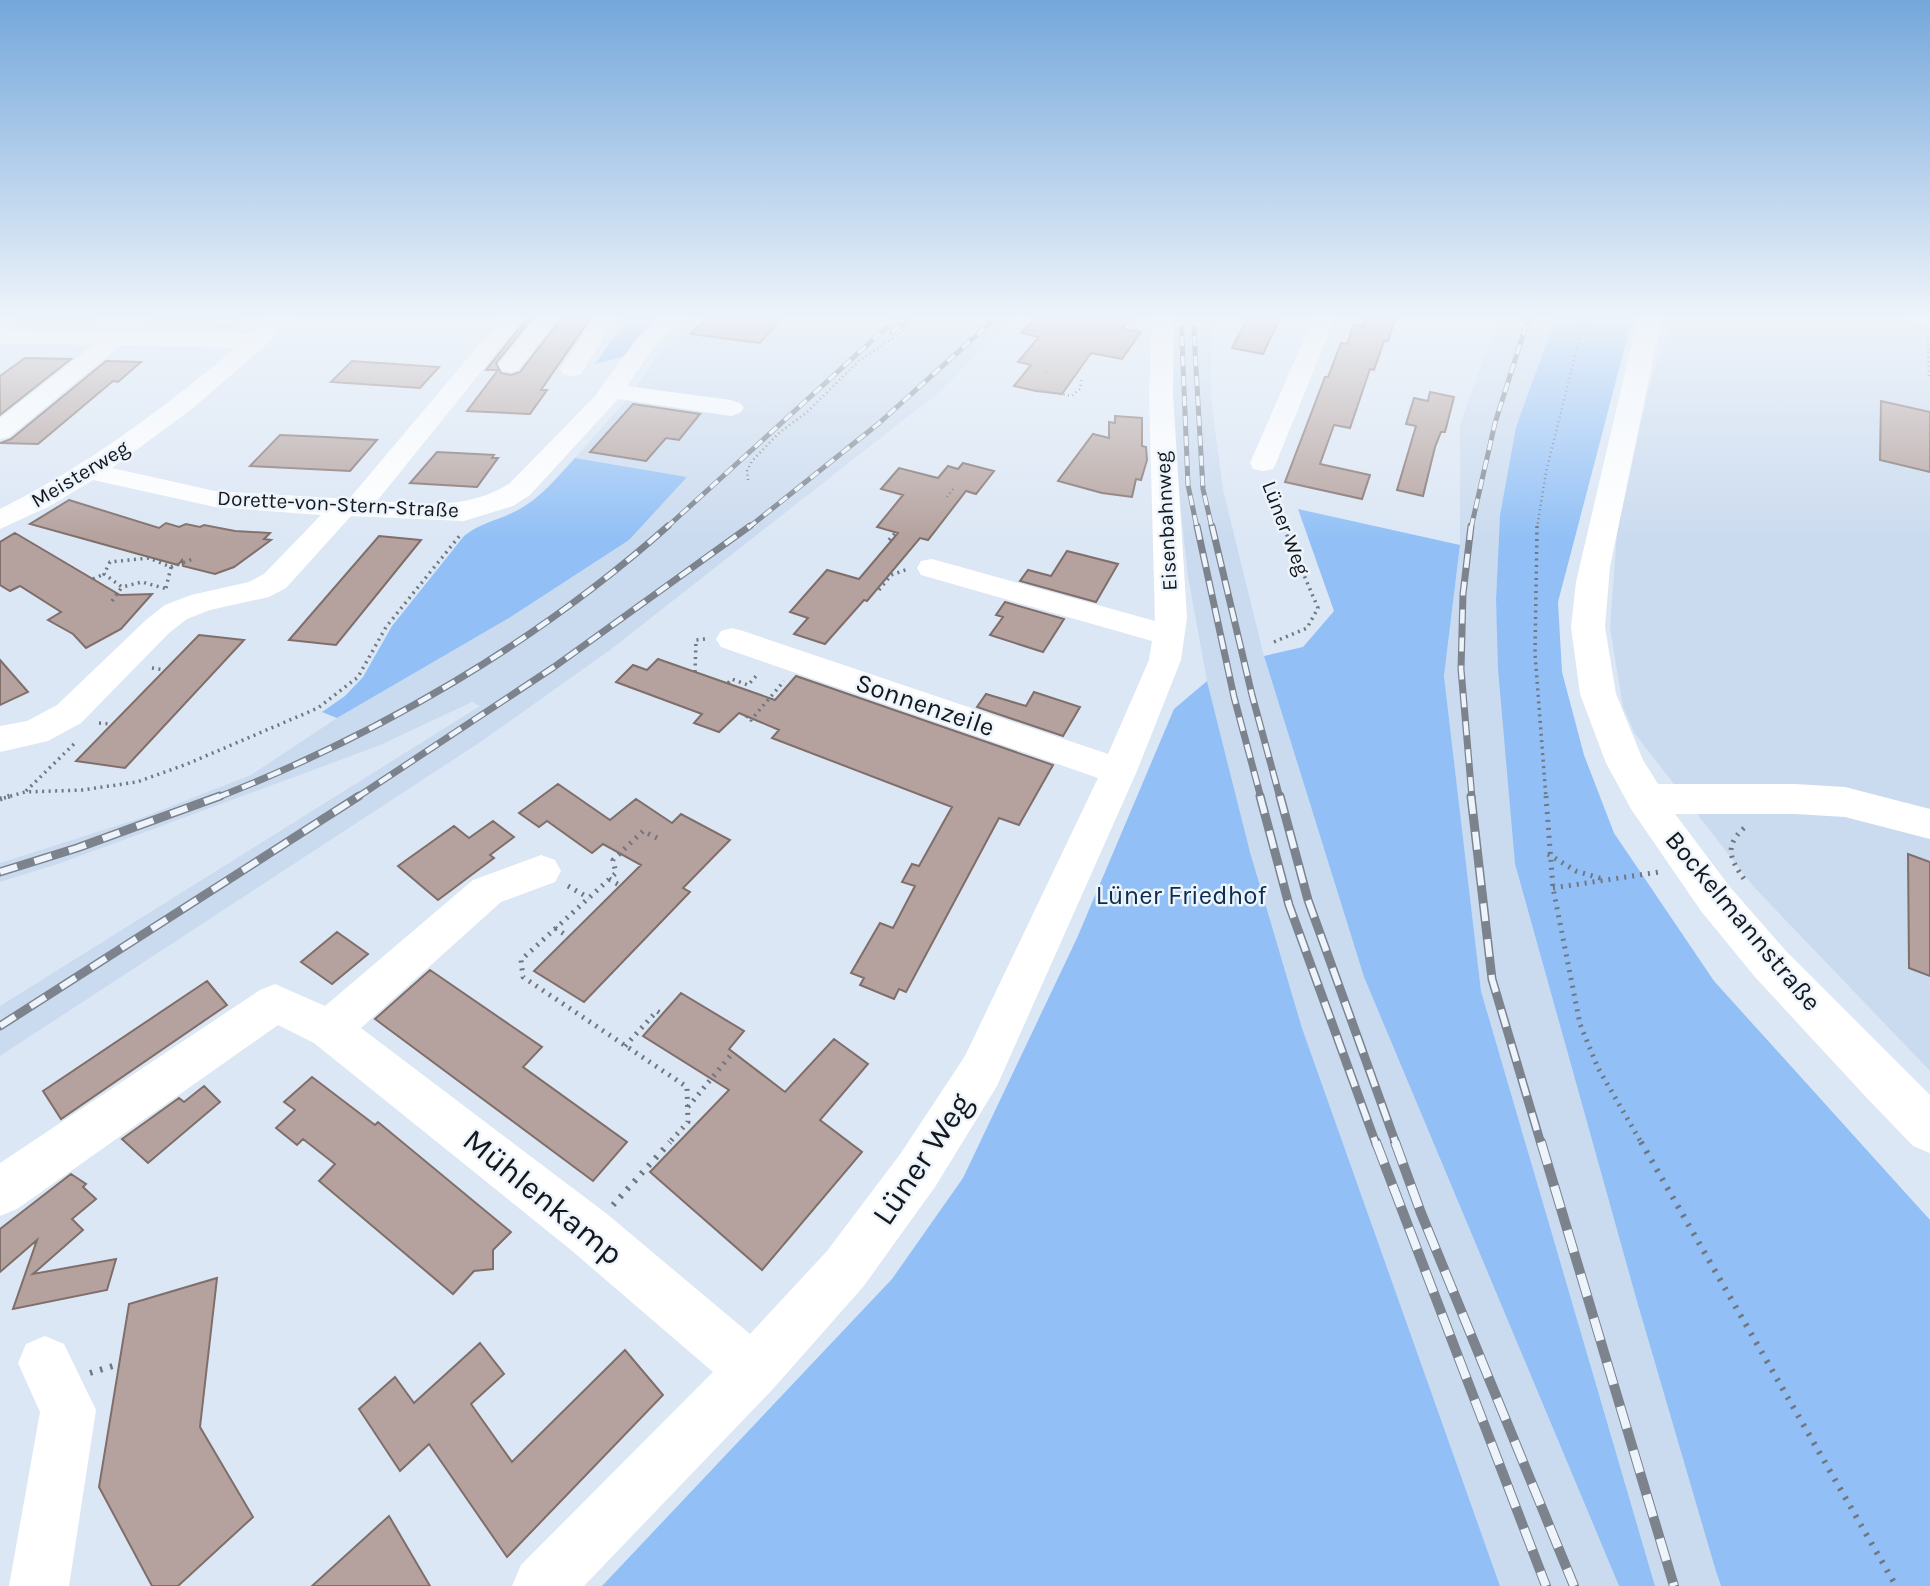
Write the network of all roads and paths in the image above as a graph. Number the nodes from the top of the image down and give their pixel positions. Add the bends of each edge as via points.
1 (51, 390) edge
2 (201, 390) edge
3 (452, 390) edge
4 (830, 390) edge
5 (1037, 390) dead end
6 (1079, 390) edge
7 (1161, 390) edge
8 (1294, 390) edge
9 (1566, 390) edge
10 (1631, 390) edge
11 (612, 391) joint
12 (731, 408) dead end
13 (0, 431) edge
14 (1263, 463) joint
15 (90, 471) junction
16 (748, 480) dead end
17 (954, 488) dead end
18 (947, 497) dead end
19 (349, 508) junction
20 (483, 508) junction
21 (0, 520) edge
22 (896, 532) dead end
23 (889, 540) dead end
24 (135, 554) dead end
25 (155, 554) dead end
26 (149, 558) junction
27 (193, 559) dead end
28 (127, 560) junction
29 (171, 566) junction
30 (923, 567) joint
31 (104, 574) junction
32 (93, 579) dead end
33 (122, 587) junction
34 (878, 590) dead end
35 (175, 599) junction
36 (112, 601) dead end
37 (732, 639) dead end
38 (1169, 639) junction
39 (1274, 642) dead end
40 (159, 659) dead end
41 (801, 662) junction
42 (165, 670) dead end
43 (747, 716) dead end
44 (101, 718) dead end
45 (112, 724) dead end
46 (0, 740) edge
47 (76, 742) dead end
48 (1119, 771) junction
49 (25, 792) junction
50 (0, 799) edge
51 (1645, 799) junction
52 (1930, 824) edge
53 (1744, 828) dead end
54 (657, 838) dead end
55 (1548, 854) junction
56 (1690, 867) junction
57 (541, 871) dead end
58 (609, 879) junction
59 (1607, 880) junction
60 (621, 886) dead end
61 (1553, 888) junction
62 (555, 928) junction
63 (569, 937) dead end
64 (662, 1014) dead end
65 (329, 1029) junction
66 (625, 1046) junction
67 (725, 1053) dead end
68 (688, 1107) junction
69 (1930, 1129) edge
70 (0, 1192) edge
71 (589, 1232) junction
72 (46, 1363) dead end
73 (753, 1371) junction
74 (39, 1586) edge
75 (542, 1586) edge
76 (1896, 1586) edge

1 - 13 street
2 - 15 street, Meisterweg
3 - 19 street
4 - 16 path via 751,461
5 - 6 path via 1072,396
7 - 38 street, Eisenbahnweg
8 - 14 street, Lüner Weg
9 - 55 path via 1537,524 1535,653
10 - 51 main road, Bockelmannstraße via 1589,593 1588,630 1595,680 1612,736
11 - 12 street
11 - 20 street, Dorette-von-Stern-Straße via 520,489
14 - 39 path, Lüner Weg via 1266,489 1318,608 1307,628
15 - 19 street, Dorette-von-Stern-Straße via 215,499
15 - 21 street, Meisterweg
17 - 18 path
19 - 20 street, Dorette-von-Stern-Straße via 439,513
19 - 35 street via 275,581 258,590 202,602
20 - 49 path via 386,627 358,677 329,702 137,782
22 - 23 path
24 - 28 path
25 - 26 path
26 - 28 path
26 - 29 path
27 - 29 path
28 - 31 path via 110,562
29 - 35 path
30 - 34 path via 891,575
30 - 38 street
31 - 32 path
31 - 33 path
33 - 35 path via 142,582
33 - 36 path
35 - 46 street via 158,626 69,714 36,732
37 - 41 street, Sonnenzeile
38 - 48 street, Lüner Weg via 1165,660
40 - 42 path via 150,668
41 - 43 path via 751,720
41 - 48 street, Sonnenzeile
44 - 45 path via 96,723
47 - 49 path
48 - 73 street, Lüner Weg via 981,1071 918,1170 845,1269
49 - 50 path
51 - 52 main road via 1845,802
51 - 56 main road, Bockelmannstraße
53 - 56 path via 1729,847 1733,862
54 - 58 path via 643,831 613,860 616,873
55 - 59 path via 1576,871
55 - 61 path
56 - 59 path
56 - 69 main road, Bockelmannstraße via 1782,975
57 - 65 street via 486,891
58 - 60 path
58 - 62 path
59 - 61 path
61 - 76 path via 1580,1024 1598,1068
62 - 63 path
62 - 66 path via 521,960 523,977
64 - 66 path via 657,1011
65 - 70 street, Mühlenkamp via 275,1003
65 - 71 street, Mühlenkamp
66 - 68 path via 687,1087
67 - 68 path via 730,1056
68 - 71 path via 688,1122
71 - 73 street, Mühlenkamp
72 - 74 street via 68,1410
73 - 75 street, Lüner Weg

